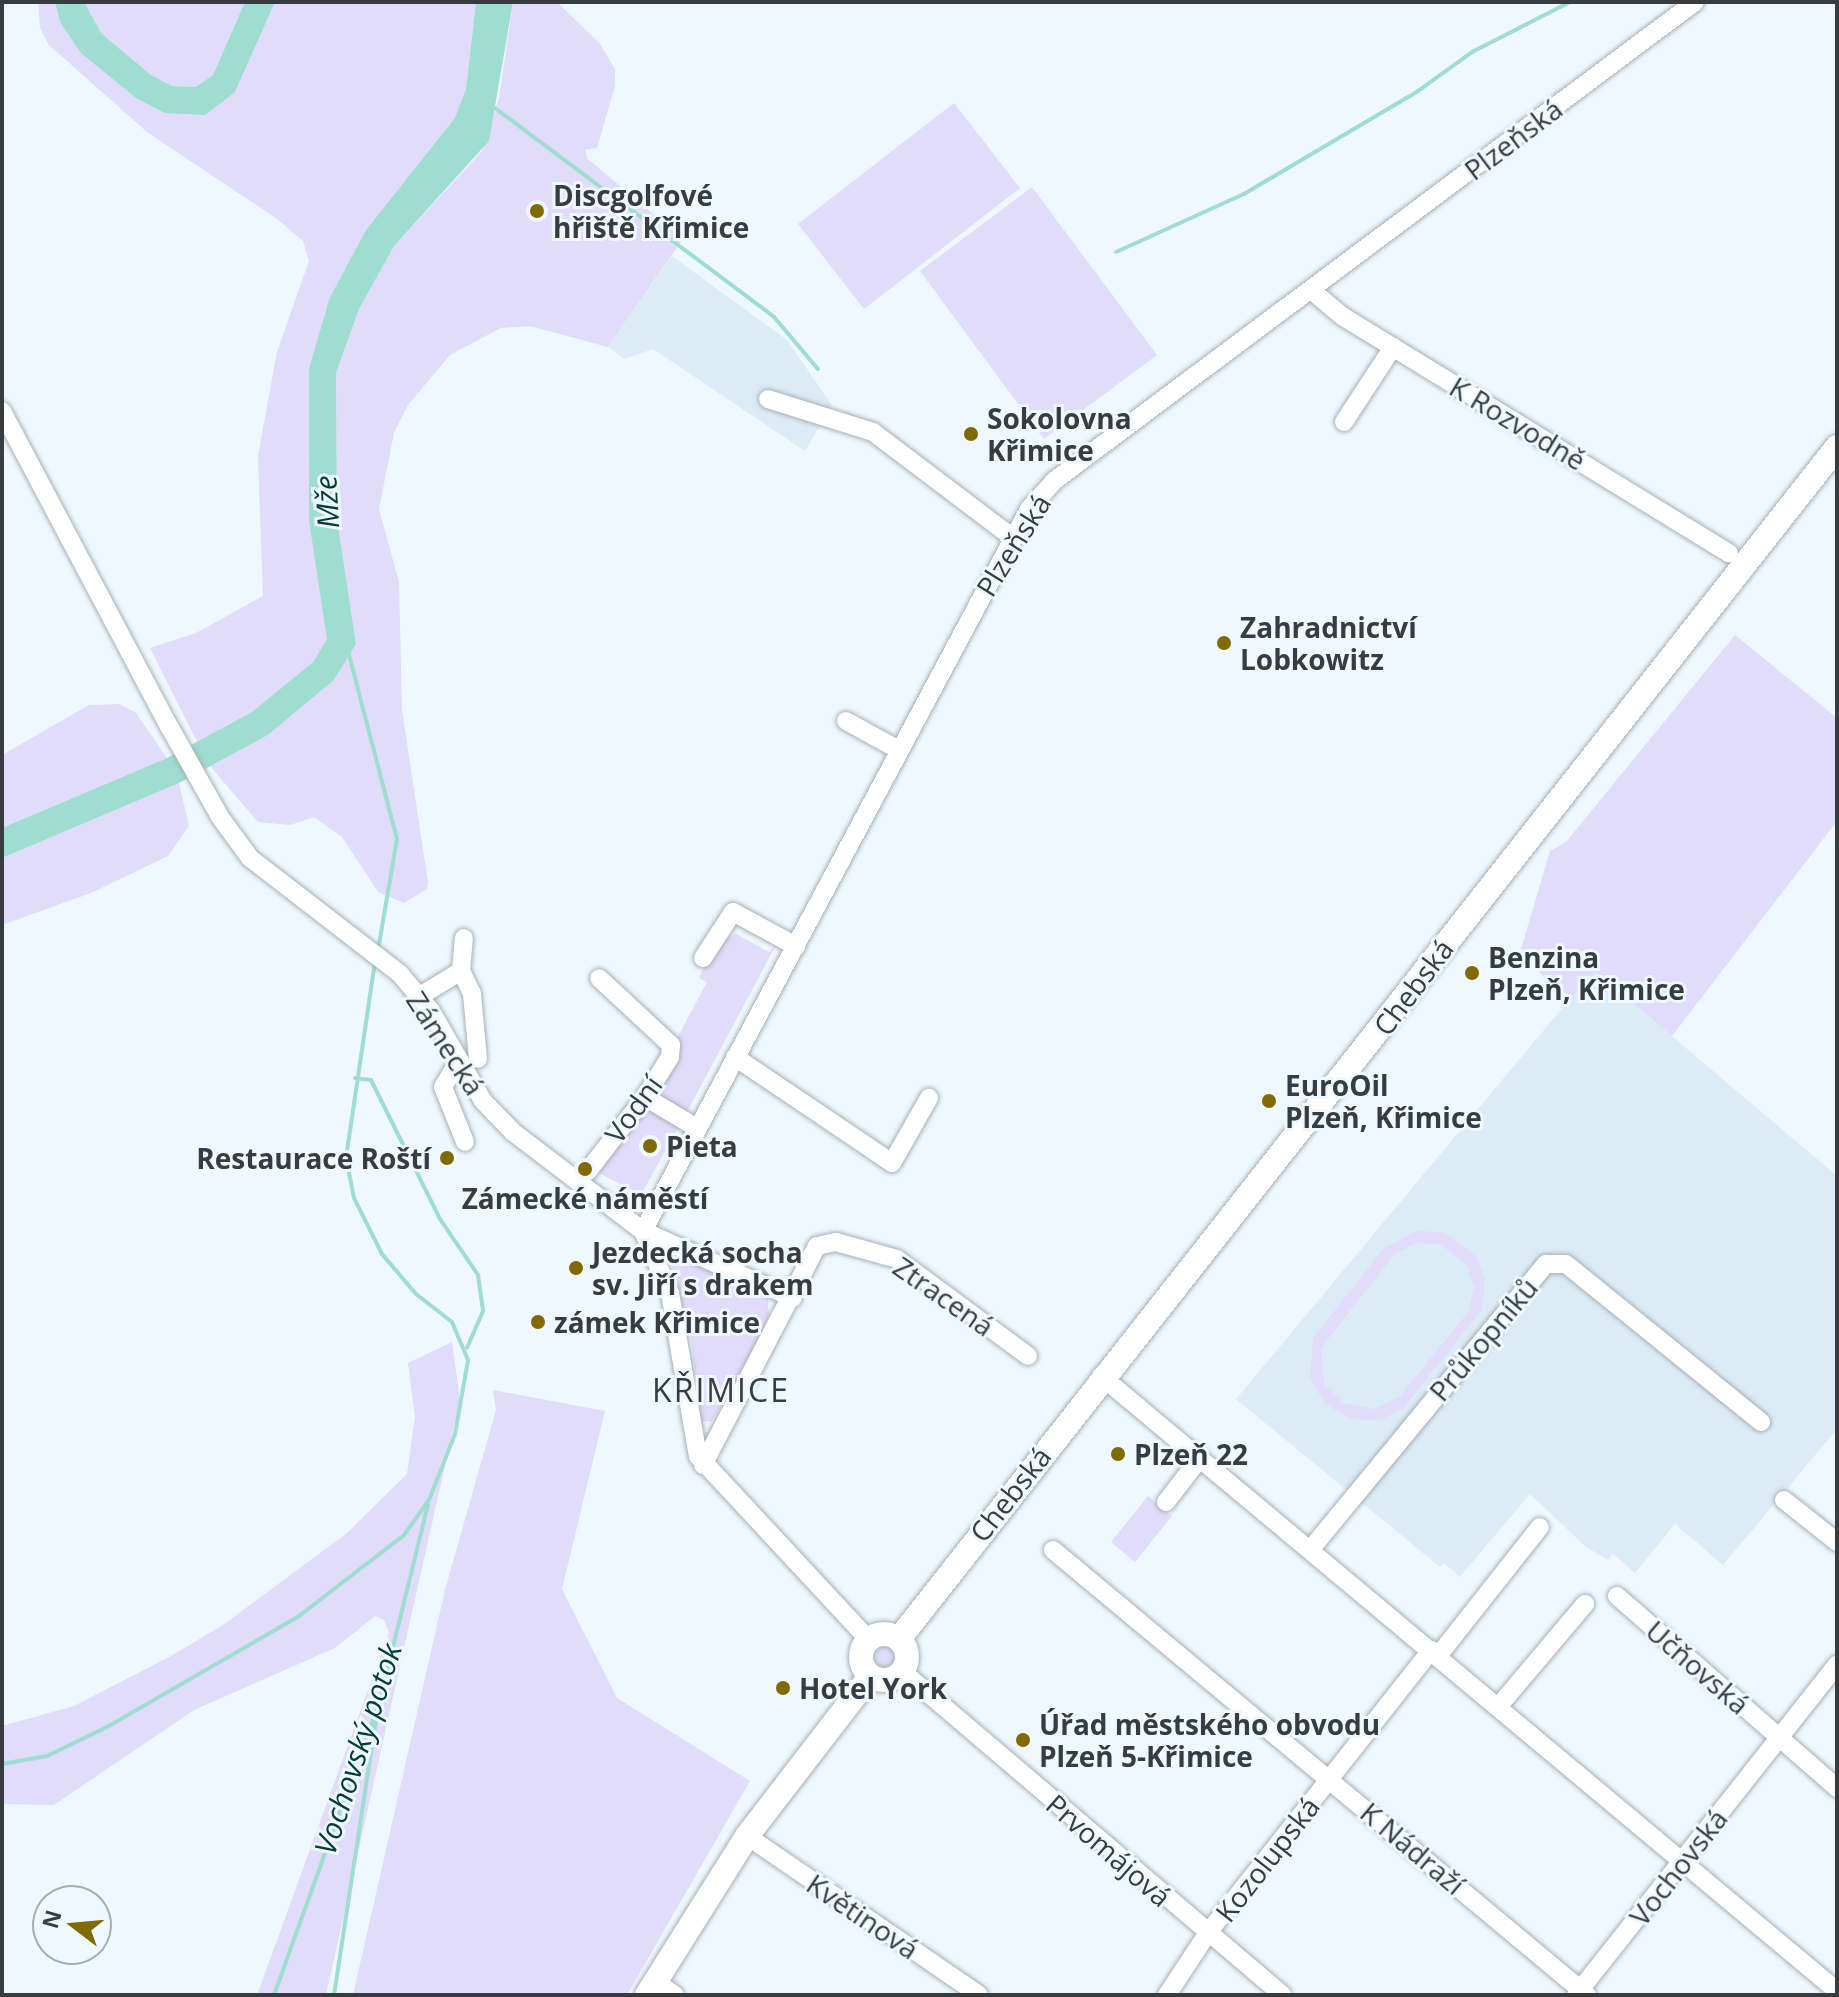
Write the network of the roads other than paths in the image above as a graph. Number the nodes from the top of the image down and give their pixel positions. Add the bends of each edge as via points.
1 (1695, 2) edge
2 (1311, 290) junction
3 (1393, 347) junction
4 (768, 399) dead end
5 (2, 411) edge
6 (1344, 422) dead end
7 (1837, 447) edge
8 (1013, 538) junction
9 (1729, 553) dead end
10 (846, 721) dead end
11 (899, 750) junction
12 (464, 938) dead end
13 (796, 946) junction
14 (703, 958) dead end
15 (461, 971) junction
16 (599, 978) dead end
17 (420, 996) junction
18 (735, 1057) junction
19 (478, 1059) dead end
20 (458, 1062) junction
21 (645, 1097) junction
22 (929, 1098) dead end
23 (697, 1128) junction
24 (465, 1142) dead end
25 (588, 1171) dead end
26 (643, 1231) junction
27 (793, 1298) junction
28 (1028, 1356) dead end
29 (1101, 1376) junction
30 (1761, 1422) dead end
31 (1200, 1458) junction
32 (707, 1469) junction
33 (1784, 1500) dead end
34 (1166, 1502) dead end
35 (1540, 1527) dead end
36 (1837, 1542) edge
37 (1053, 1550) dead end
38 (1310, 1550) junction
39 (1617, 1596) dead end
40 (1585, 1604) dead end
41 (899, 1639) junction
42 (869, 1640) junction
43 (1434, 1653) junction
44 (1837, 1665) edge
45 (903, 1672) junction
46 (870, 1676) junction
47 (1498, 1707) junction
48 (1779, 1738) junction
49 (1331, 1777) junction
50 (1837, 1788) edge
51 (747, 1836) junction
52 (1680, 1864) junction
53 (1207, 1934) junction
54 (659, 1990) edge
55 (1837, 1991) edge
56 (1581, 1993) edge
57 (979, 1995) edge
58 (1167, 1995) edge
59 (1282, 1995) edge

1 - 2 street, Plzeňská
2 - 3 street, K Rozvodně
2 - 8 street, Plzeňská via 1054,481
3 - 6 street
3 - 9 street, K Rozvodně
4 - 8 street via 873,432
5 - 17 street, Zámecká via 220,817 250,858 348,931
7 - 29 main road, Chebská
8 - 11 street, Plzeňská
10 - 11 street
11 - 13 street, Plzeňská
12 - 15 street
13 - 14 street via 733,912
13 - 18 street, Plzeňská
15 - 17 street
15 - 19 street via 472,994
16 - 21 street, Vodní via 671,1045 670,1057
17 - 20 street, Zámecká
18 - 22 street via 892,1163
18 - 23 street, Plzeňská
20 - 24 street via 443,1087
20 - 26 street, Zámecká via 506,1125
21 - 23 street
21 - 25 street, Vodní
23 - 26 street, Plzeňská
26 - 27 street, Zámecká
26 - 32 street via 670,1293 691,1433
27 - 28 street, Ztracená via 817,1246 836,1242 897,1259
27 - 32 street
29 - 31 street
29 - 41 main road, Chebská
30 - 38 street, Průkopníků via 1566,1264 1546,1264
31 - 34 street
31 - 38 street
32 - 42 street
33 - 36 street
35 - 43 street, Kozolupská
37 - 49 street, K Nádraží
38 - 43 street
39 - 48 street, Učňovská
40 - 47 street
41 - 42 main road via 884,1634
41 - 45 main road via 907,1651
42 - 46 main road via 861,1658
43 - 47 street
43 - 49 street, Kozolupská
44 - 48 street
45 - 46 main road via 884,1681
45 - 53 street, Prvomájová
46 - 51 main road
47 - 52 street
48 - 50 street, Učňovská
48 - 52 street, Vochovská
49 - 53 street, Kozolupská
49 - 56 street, K Nádraží
51 - 54 main road
51 - 57 street, Květinová
52 - 55 street
52 - 56 street, Vochovská
53 - 58 street, Kozolupská
53 - 59 street, Prvomájová

